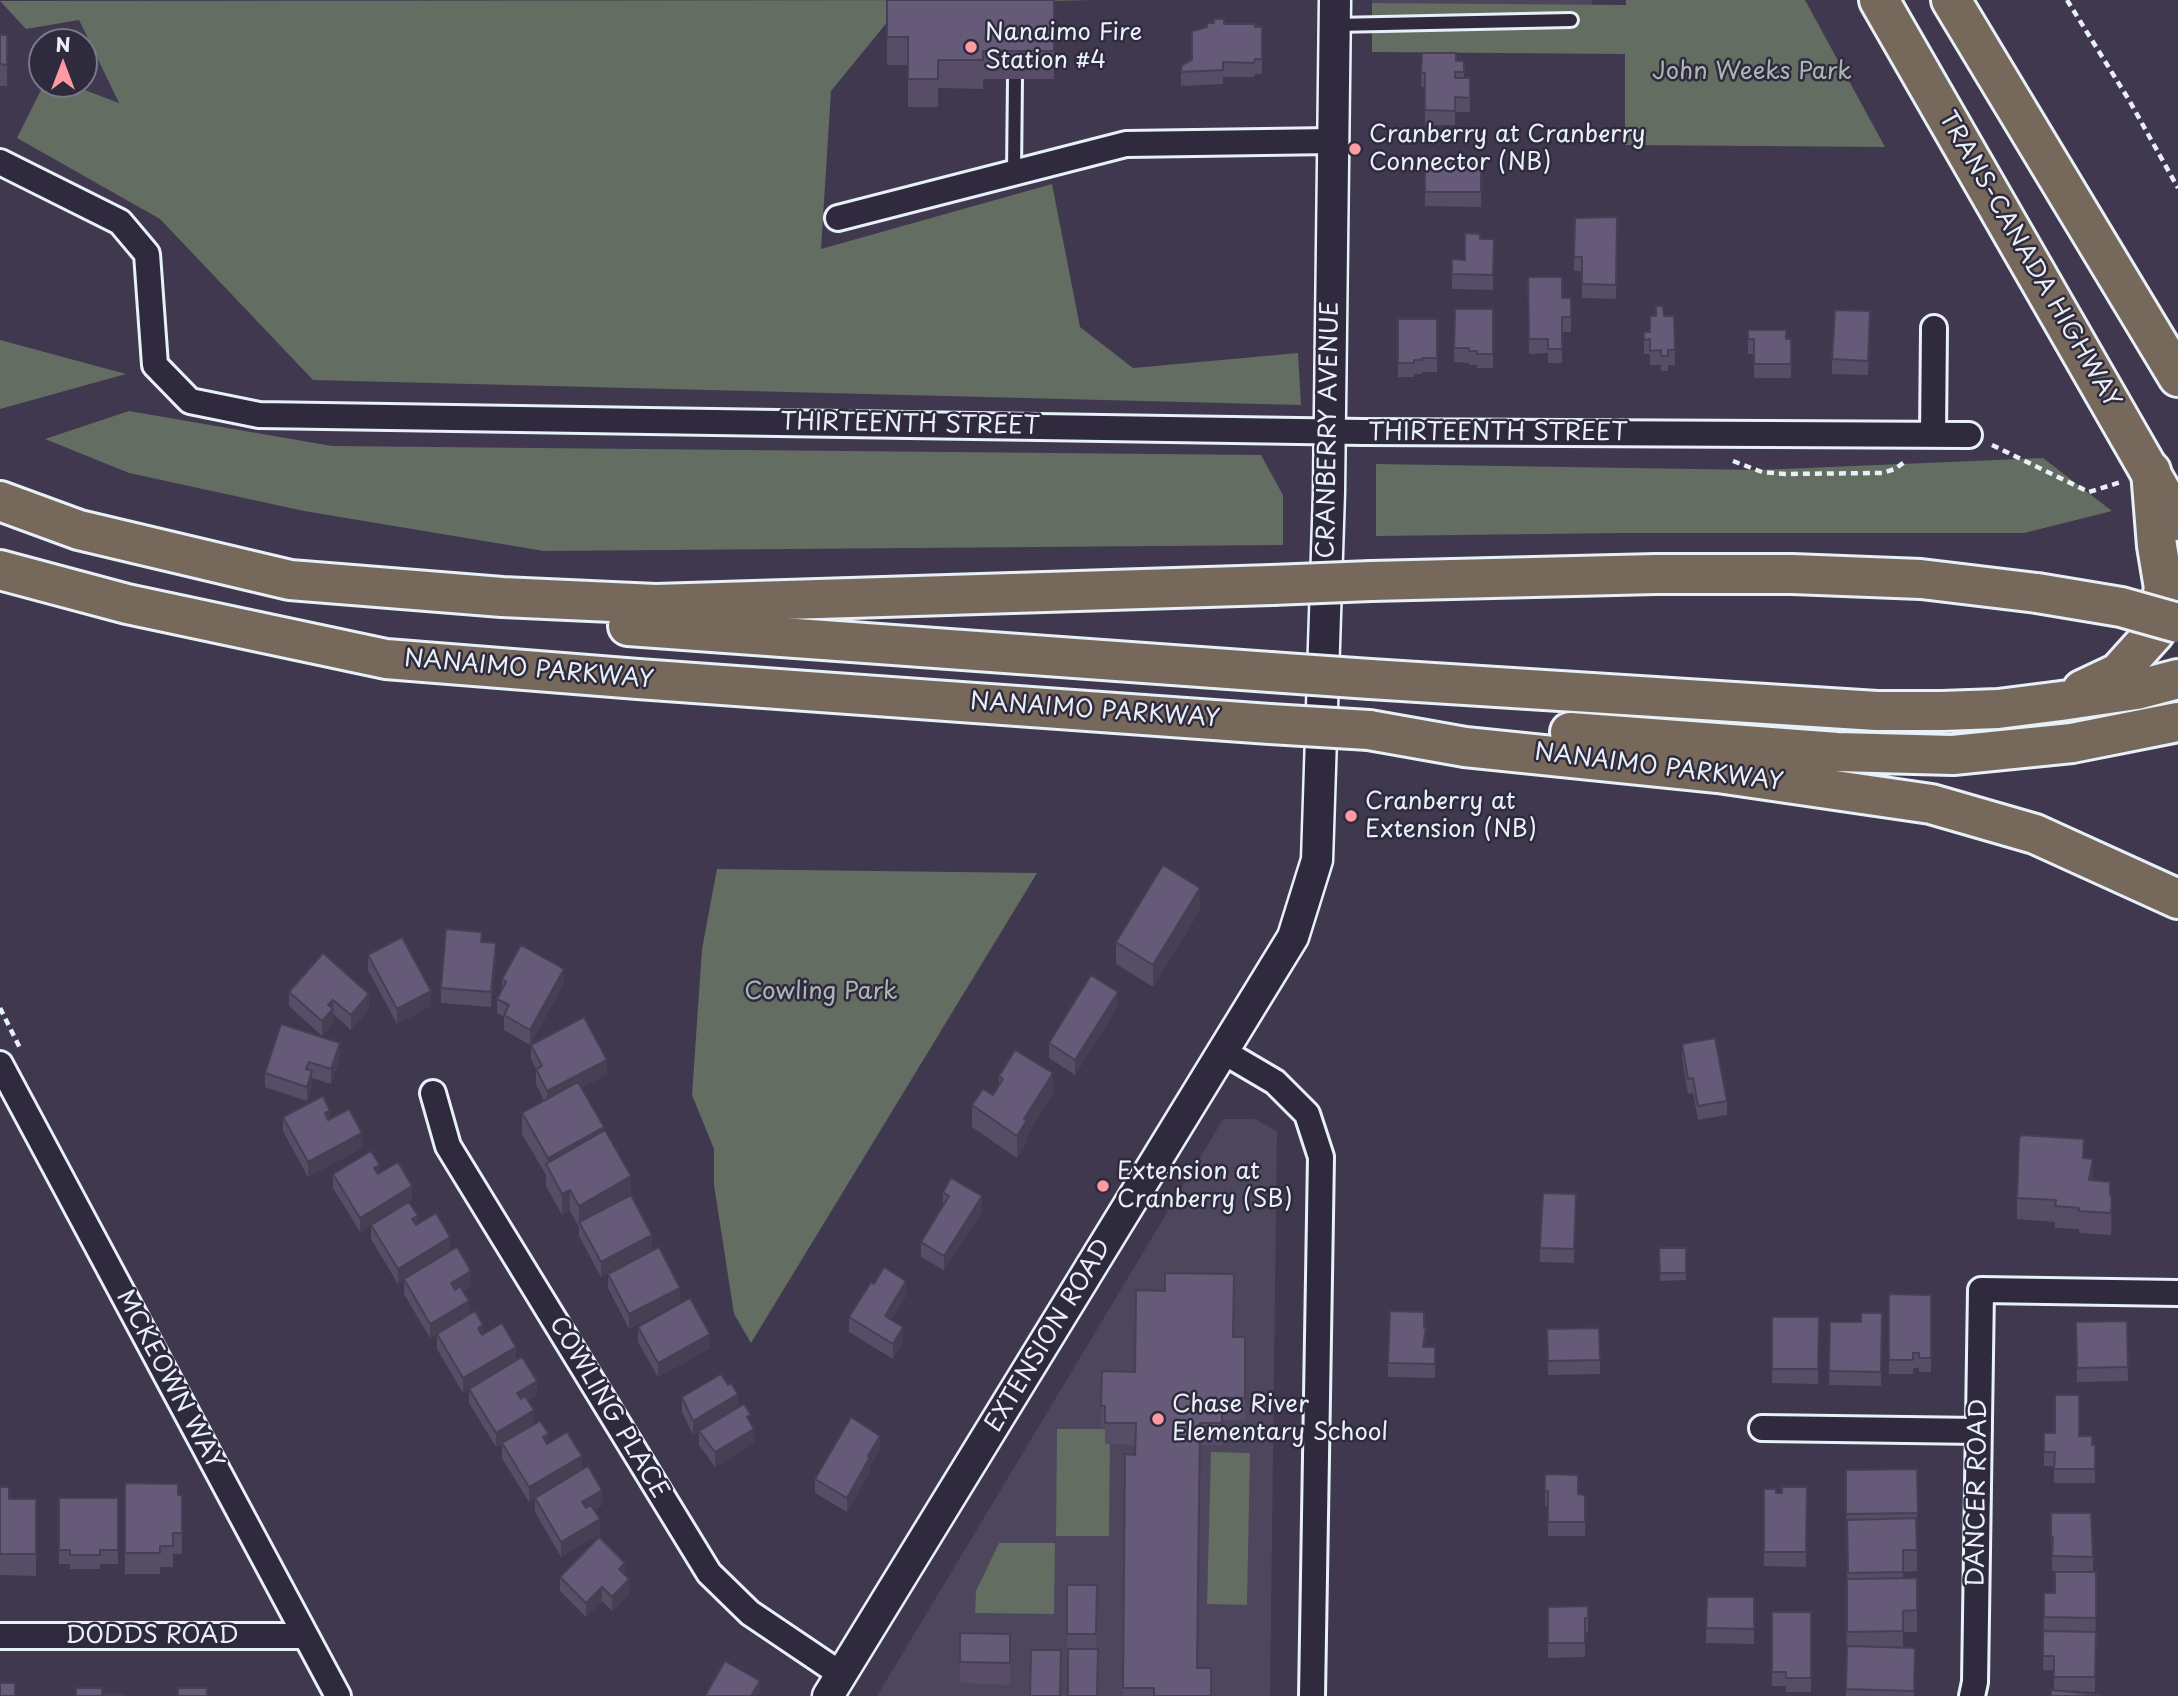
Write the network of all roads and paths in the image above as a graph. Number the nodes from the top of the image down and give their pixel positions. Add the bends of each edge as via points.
1 (1879, 0) edge
2 (1951, 0) edge
3 (2067, 0) edge
4 (1335, 12) edge
5 (1572, 20) dead end
6 (1015, 79) edge
7 (1333, 141) junction
8 (0, 162) edge
9 (1014, 172) junction
10 (2178, 188) edge
11 (838, 218) dead end
12 (1934, 328) dead end
13 (2178, 377) edge
14 (1330, 432) junction
15 (1933, 435) junction
16 (1969, 435) joint
17 (2151, 471) junction
18 (0, 501) edge
19 (2178, 521) edge
20 (0, 570) edge
21 (290, 580) junction
22 (2178, 623) edge
23 (2178, 679) edge
24 (2061, 701) junction
25 (2178, 722) edge
26 (1369, 730) junction
27 (1317, 859) joint
28 (2178, 899) edge
29 (1224, 1052) junction
30 (0, 1064) edge
31 (433, 1093) dead end
32 (2178, 1293) edge
33 (1762, 1428) dead end
34 (1979, 1432) junction
35 (0, 1636) edge
36 (305, 1636) junction
37 (835, 1685) edge
38 (338, 1696) edge
39 (1312, 1696) edge
40 (1972, 1696) edge

1 - 17 highway, TRANS-CANADA HIGHWAY
2 - 13 highway
3 - 10 path
4 - 5 lane
4 - 7 street, CRANBERRY AVENUE
6 - 9 lane
7 - 9 street via 1126,144
7 - 14 street, CRANBERRY AVENUE
8 - 14 street, THIRTEENTH STREET via 120,222 147,254 155,365 190,401 247,413
9 - 11 street
12 - 15 street
14 - 15 street, THIRTEENTH STREET
14 - 27 street, CRANBERRY AVENUE
15 - 16 street, THIRTEENTH STREET
16 - 17 path via 2089,492
17 - 19 highway, TRANS-CANADA HIGHWAY
17 - 24 highway via 2164,588 2155,632 2118,673
18 - 21 highway via 79,530
20 - 26 highway, NANAIMO PARKWAY, bridge via 127,604 386,659
21 - 22 highway, bridge via 656,604 1371,581 1792,574 1921,579 2037,593 2121,607
21 - 24 highway, bridge via 369,598 551,620 1370,679 1877,711 1998,709
23 - 24 highway
25 - 26 highway via 2072,743 1953,755 1837,752 1485,726
26 - 28 highway, NANAIMO PARKWAY via 1465,747 1718,773 1931,804 2035,834
27 - 29 street, EXTENSION ROAD via 1293,937
29 - 37 street, EXTENSION ROAD
29 - 39 street via 1275,1082 1307,1114 1321,1157
30 - 36 street, MCKEOWN WAY
31 - 37 street, COWLING PLACE via 448,1146 709,1573
32 - 34 street, DANCER ROAD via 1981,1290
33 - 34 street
34 - 40 street, DANCER ROAD
35 - 36 street, DODDS ROAD
36 - 38 street, MCKEOWN WAY

